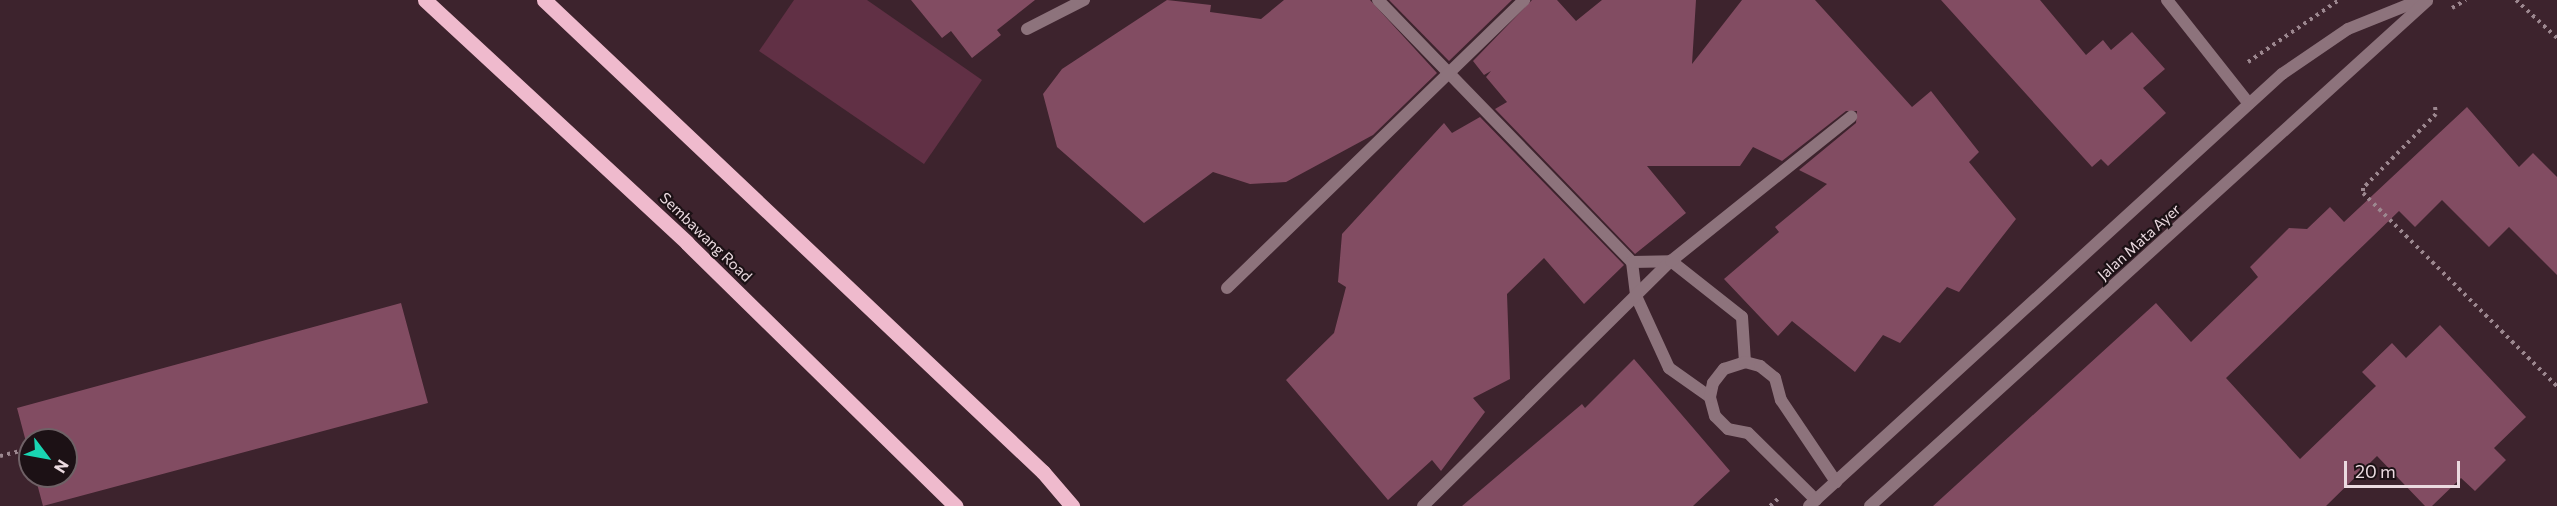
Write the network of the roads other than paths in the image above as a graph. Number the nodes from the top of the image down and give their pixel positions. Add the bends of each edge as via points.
1 (425, 0) edge
2 (544, 0) edge
3 (1084, 0) edge
4 (1378, 0) edge
5 (1524, 0) edge
6 (2167, 0) edge
7 (2420, 0) edge
8 (2428, 0) edge
9 (1027, 29) dead end
10 (1448, 73) junction
11 (2249, 104) junction
12 (1851, 117) dead end
13 (1671, 261) junction
14 (1632, 262) junction
15 (1227, 288) dead end
16 (1636, 296) junction
17 (1745, 362) junction
18 (1710, 397) junction
19 (1836, 482) junction
20 (1813, 503) edge
21 (956, 506) edge
22 (1071, 506) edge
23 (1423, 506) edge
24 (1870, 506) edge

1 - 21 main road, Sembawang Road via 680,236
2 - 22 main road via 1026,455
3 - 9 street
4 - 10 street
5 - 10 street
6 - 11 street
7 - 11 street, Jalan Mata Ayer via 2348,30 2282,74
8 - 24 street, Jalan Mata Ayer
10 - 14 street
10 - 15 street
11 - 19 street, Jalan Mata Ayer
12 - 13 street
13 - 14 street
13 - 16 street
13 - 17 street via 1742,317
14 - 16 street
16 - 18 street via 1669,368
16 - 23 street
17 - 18 street via 1724,369 1713,383
17 - 19 street via 1760,366 1775,378 1792,420
18 - 20 street via 1721,423 1728,429 1748,433
19 - 20 street, Jalan Mata Ayer

